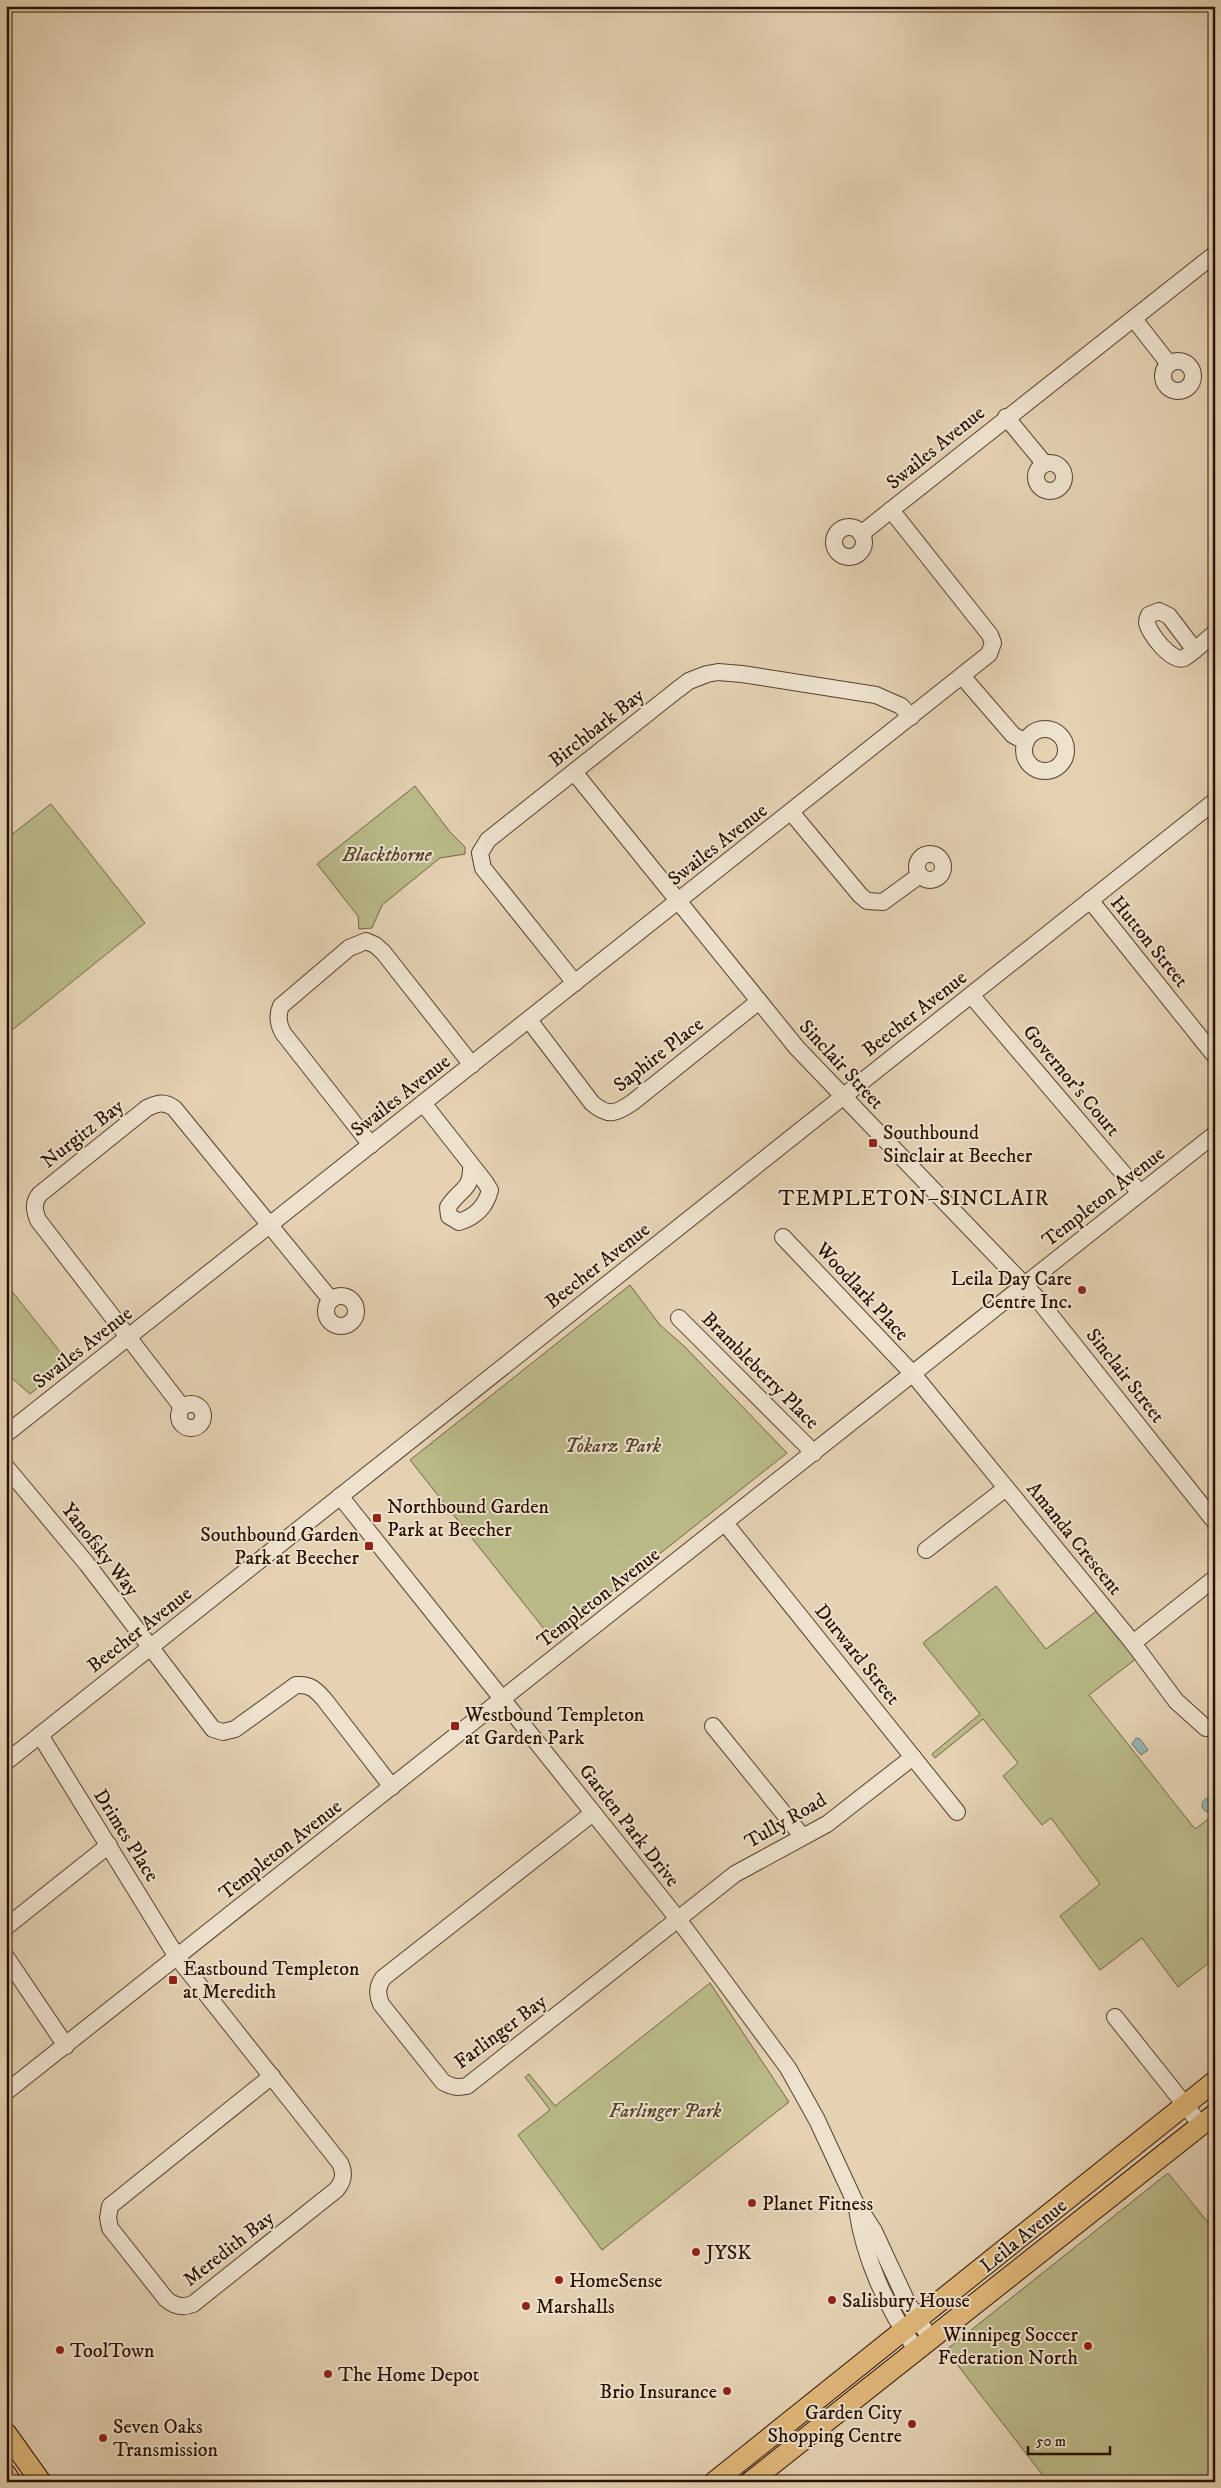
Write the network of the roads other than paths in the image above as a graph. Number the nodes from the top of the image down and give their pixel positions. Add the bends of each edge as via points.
1 (1215, 254) edge
2 (1134, 319) junction
3 (1169, 364) dead end
4 (1006, 417) junction
5 (1044, 463) dead end
6 (891, 510) junction
7 (861, 534) dead end
8 (1215, 633) edge
9 (1194, 649) dead end
10 (962, 676) junction
11 (911, 717) junction
12 (1026, 742) dead end
13 (574, 772) junction
14 (1215, 801) edge
15 (791, 812) junction
16 (920, 875) dead end
17 (1090, 900) junction
18 (679, 901) junction
19 (575, 984) junction
20 (972, 995) junction
21 (758, 1002) junction
22 (529, 1020) junction
23 (1215, 1056) edge
24 (472, 1065) junction
25 (842, 1098) junction
26 (423, 1103) junction
27 (1215, 1134) edge
28 (371, 1145) junction
29 (471, 1165) dead end
30 (1140, 1194) junction
31 (270, 1225) junction
32 (783, 1237) dead end
33 (1025, 1285) junction
34 (331, 1300) dead end
35 (679, 1318) dead end
36 (129, 1336) junction
37 (913, 1374) junction
38 (182, 1407) dead end
39 (6, 1434) edge
40 (814, 1453) junction
41 (6, 1467) edge
42 (1006, 1488) junction
43 (340, 1496) junction
44 (1215, 1522) edge
45 (725, 1523) junction
46 (926, 1550) dead end
47 (1215, 1578) edge
48 (1133, 1643) junction
49 (151, 1647) junction
50 (503, 1700) junction
51 (713, 1726) dead end
52 (1206, 1728) dead end
53 (40, 1735) junction
54 (913, 1757) junction
55 (6, 1762) edge
56 (392, 1787) junction
57 (957, 1812) dead end
58 (593, 1813) junction
59 (802, 1836) junction
60 (109, 1844) junction
61 (678, 1919) junction
62 (6, 1927) edge
63 (6, 1957) edge
64 (177, 1957) junction
65 (1115, 2018) dead end
66 (66, 2046) junction
67 (272, 2076) junction
68 (1215, 2081) edge
69 (6, 2092) edge
70 (1184, 2104) junction
71 (1208, 2119) edge
72 (910, 2326) junction
73 (923, 2344) junction
74 (6, 2433) edge
75 (6, 2474) edge
76 (11, 2482) edge
77 (41, 2482) edge
78 (714, 2482) edge
79 (750, 2482) edge

1 - 2 street, Swailes Avenue
2 - 3 street
2 - 4 street, Swailes Avenue
4 - 5 street
4 - 6 street, Swailes Avenue
6 - 7 street
6 - 10 street, Swailes Avenue via 990,635 993,643 989,654
8 - 9 street
10 - 11 street, Swailes Avenue
10 - 12 street via 1013,735
11 - 13 street, Birchbark Bay via 901,706 876,695 718,672 689,681
11 - 15 street, Swailes Avenue
13 - 18 street, Sinclair Street
13 - 19 street, Birchbark Bay via 488,840 480,853 480,860
14 - 17 street, Beecher Avenue
15 - 16 street via 867,901 883,902
15 - 18 street, Swailes Avenue
17 - 20 street, Beecher Avenue
17 - 23 street, Hutton Street
18 - 19 street, Swailes Avenue
18 - 21 street, Sinclair Street
19 - 22 street, Swailes Avenue
20 - 25 street, Beecher Avenue
20 - 30 street, Governor's Court
21 - 22 street, Saphire Place via 633,1102 613,1113 601,1111 592,1103
21 - 25 street, Sinclair Street
22 - 24 street, Swailes Avenue
24 - 26 street, Swailes Avenue
24 - 28 street via 375,944 357,943 349,948 281,1006 279,1025
25 - 33 street, Sinclair Street
25 - 43 street, Beecher Avenue
26 - 28 street, Swailes Avenue
26 - 29 street
27 - 30 street, Templeton Avenue
28 - 31 street, Swailes Avenue
30 - 33 street, Templeton Avenue
31 - 34 street
31 - 36 street, Swailes Avenue
31 - 36 street, Nurgitz Bay via 168,1103 147,1108 124,1126 40,1194 35,1199 34,1211
32 - 37 street, Woodlark Place
33 - 37 street, Templeton Avenue
33 - 44 street, Sinclair Street
35 - 40 street, Brambleberry Place
36 - 38 street
36 - 39 street, Swailes Avenue
37 - 40 street, Templeton Avenue
37 - 42 street, Amanda Crescent
40 - 45 street, Templeton Avenue
41 - 49 street, Yanofsky Way
42 - 46 street
42 - 48 street, Amanda Crescent
43 - 49 street, Beecher Avenue
43 - 50 street, Garden Park Drive
45 - 50 street, Templeton Avenue
45 - 54 street, Durward Street
47 - 48 street
48 - 52 street, Amanda Crescent via 1176,1701
49 - 53 street, Beecher Avenue
49 - 56 street, Yanofsky Way via 213,1729 223,1732 235,1729 296,1685 307,1684 316,1690
50 - 56 street, Templeton Avenue
50 - 58 street, Garden Park Drive
51 - 59 street
53 - 55 street, Beecher Avenue
53 - 60 street, Drimes Place
54 - 57 street, Durward Street
54 - 59 street, Tully Road via 827,1824
56 - 64 street, Templeton Avenue
58 - 61 street, Garden Park Drive
58 - 61 street, Farlinger Bay via 378,1985 381,2004 430,2066 450,2086 467,2086
59 - 61 street, Tully Road via 735,1874
60 - 62 street
60 - 64 street, Drimes Place
61 - 72 street, Garden Park Drive via 788,2068 817,2120 855,2202 860,2235 892,2312
63 - 66 street
64 - 66 street, Templeton Avenue
64 - 67 street, Meredith Bay
65 - 70 street
66 - 69 street, Templeton Avenue
67 - 67 street, Meredith Bay via 114,2200 108,2210 110,2228 166,2299 174,2304 193,2304 341,2184 344,2172 340,2163
68 - 70 main road, Leila Avenue
70 - 71 street
70 - 72 main road, Leila Avenue
71 - 73 main road, Leila Avenue
72 - 73 street, Garden Park Drive
72 - 78 main road, Leila Avenue
73 - 79 main road, Leila Avenue
74 - 77 main road
75 - 76 main road

